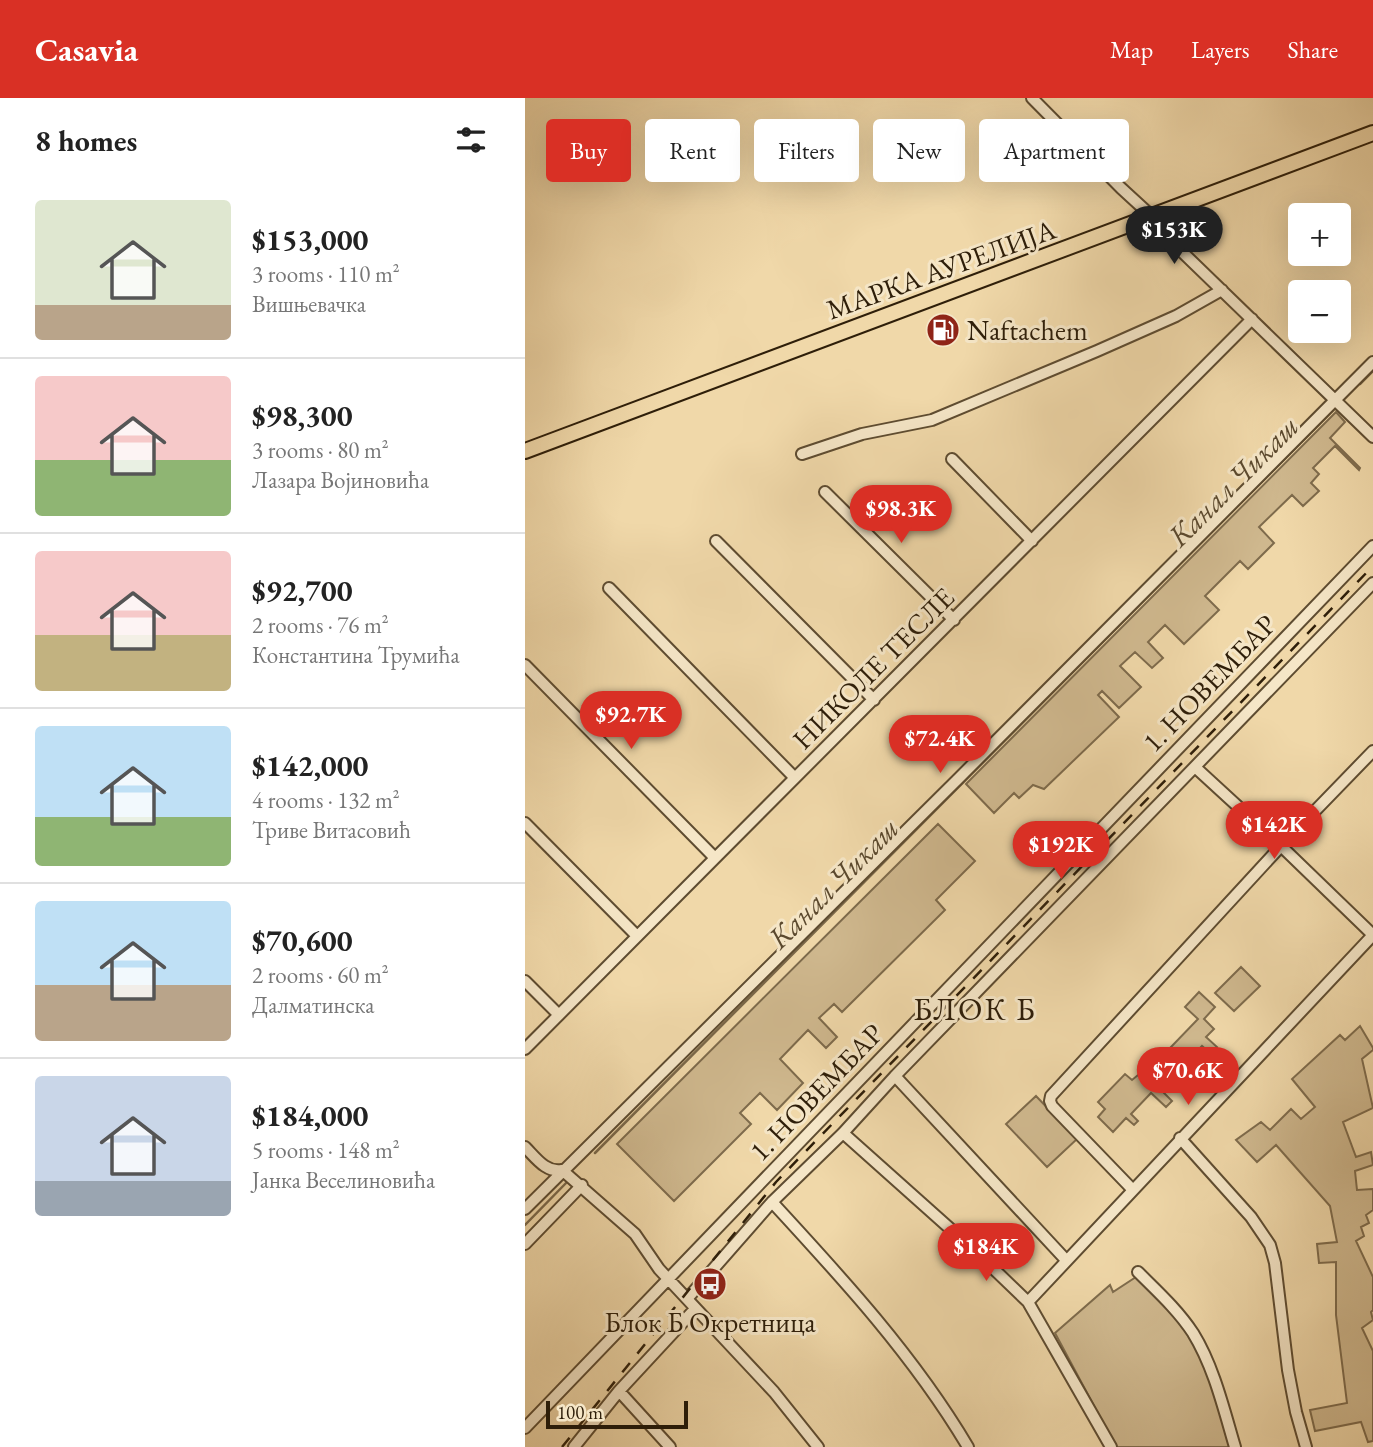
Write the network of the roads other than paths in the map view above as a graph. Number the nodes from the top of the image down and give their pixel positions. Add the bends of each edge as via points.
1 (1032, 98) edge
2 (1373, 133) edge
3 (1151, 216) junction
4 (1222, 290) junction
5 (1252, 319) junction
6 (1373, 362) edge
7 (1335, 398) junction
8 (1373, 437) edge
9 (525, 452) edge
10 (802, 454) dead end
11 (952, 459) dead end
12 (825, 492) dead end
13 (716, 541) dead end
14 (1032, 541) junction
15 (1373, 546) edge
16 (1373, 583) edge
17 (609, 588) dead end
18 (954, 620) junction
19 (525, 666) edge
20 (874, 699) junction
21 (1373, 751) edge
22 (1195, 767) junction
23 (795, 778) junction
24 (525, 823) edge
25 (1281, 846) junction
26 (715, 858) junction
27 (1373, 935) edge
28 (637, 936) junction
29 (525, 981) edge
30 (559, 1015) junction
31 (525, 1049) edge
32 (895, 1076) junction
33 (843, 1133) junction
34 (1180, 1138) junction
35 (525, 1147) edge
36 (565, 1172) junction
37 (580, 1184) junction
38 (1132, 1189) junction
39 (772, 1202) junction
40 (525, 1209) edge
41 (525, 1244) edge
42 (1066, 1260) junction
43 (1138, 1272) dead end
44 (669, 1280) junction
45 (687, 1299) junction
46 (1028, 1302) junction
47 (695, 1309) junction
48 (619, 1391) junction
49 (525, 1429) edge
50 (574, 1447) edge
51 (670, 1447) edge
52 (818, 1447) edge
53 (968, 1447) edge
54 (1111, 1447) edge
55 (1235, 1447) edge
56 (1306, 1447) edge

1 - 3 street
2 - 3 main road, МАРКА АУРЕЛИЈА
3 - 4 street
3 - 9 main road, МАРКА АУРЕЛИЈА
4 - 5 street
4 - 10 street via 1153,326 932,420 862,434
5 - 7 street
5 - 14 street, НИКОЛЕ ТЕСЛЕ
6 - 7 street
7 - 8 street
7 - 36 street
11 - 14 street
12 - 18 street
13 - 20 street
14 - 18 street, НИКОЛЕ ТЕСЛЕ
15 - 44 street, 1. НОВЕМБАР
16 - 22 street, 1. НОВЕМБАР
17 - 23 street
18 - 20 street, НИКОЛЕ ТЕСЛЕ
19 - 26 street
20 - 23 street, НИКОЛЕ ТЕСЛЕ
21 - 25 street
22 - 25 street
22 - 32 street, 1. НОВЕМБАР
23 - 26 street, НИКОЛЕ ТЕСЛЕ
24 - 28 street
25 - 27 street
25 - 38 street via 1051,1096 1054,1109
26 - 28 street, НИКОЛЕ ТЕСЛЕ
27 - 34 street
28 - 30 street, НИКОЛЕ ТЕСЛЕ
29 - 30 street
30 - 31 street, НИКОЛЕ ТЕСЛЕ
32 - 33 street, 1. НОВЕМБАР
32 - 42 street
33 - 39 street, 1. НОВЕМБАР
33 - 46 street
34 - 38 street
34 - 56 street via 1270,1245 1288,1370
35 - 36 street via 547,1169
36 - 37 street
36 - 40 street
37 - 41 street
37 - 44 street via 635,1234
38 - 42 street
39 - 45 street, 1. НОВЕМБАР
39 - 53 street via 901,1349
42 - 46 street
43 - 55 street via 1195,1336
44 - 45 street
44 - 49 street, 1. НОВЕМБАР
45 - 47 street
46 - 54 street
47 - 48 street
47 - 52 street via 774,1392
48 - 50 street
48 - 51 street

